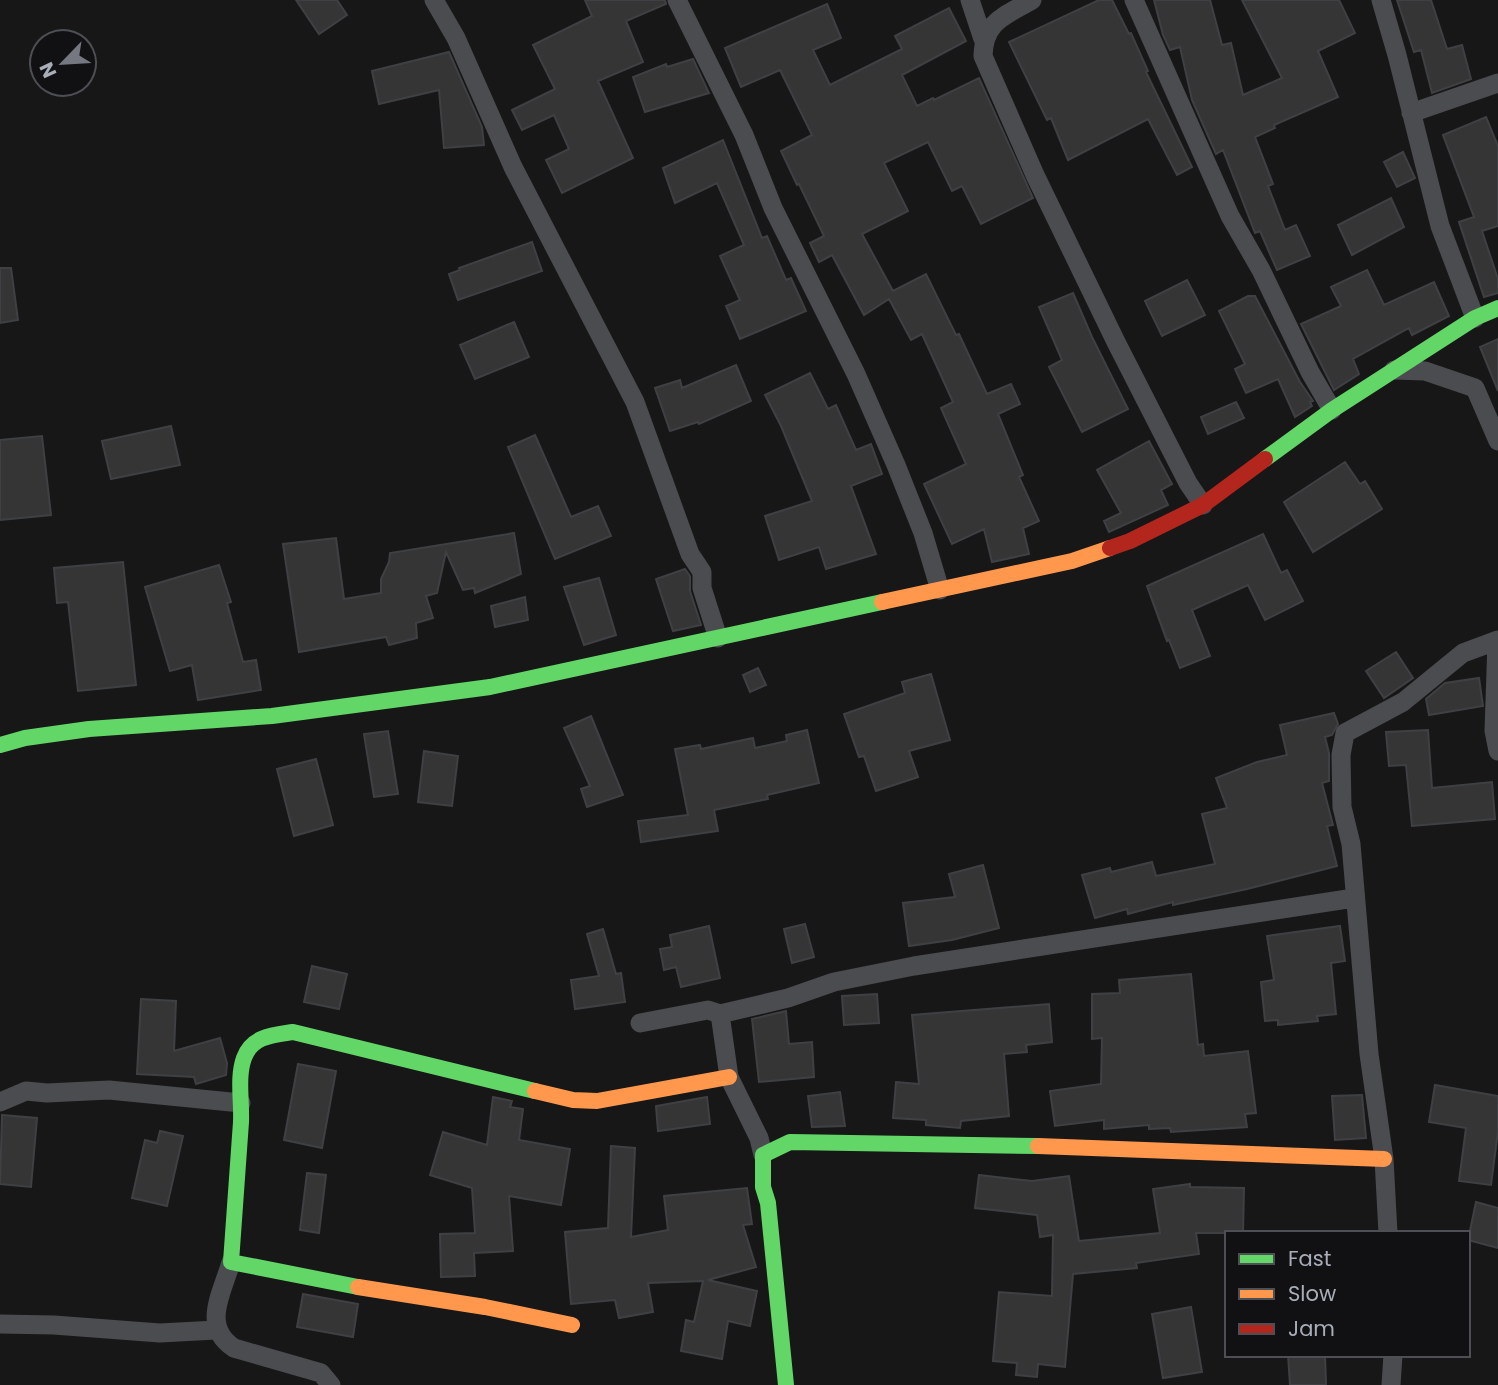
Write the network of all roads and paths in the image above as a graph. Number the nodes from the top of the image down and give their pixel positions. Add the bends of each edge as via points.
1 (434, 0) edge
2 (677, 0) edge
3 (970, 0) edge
4 (1032, 0) edge
5 (1134, 0) edge
6 (1381, 0) edge
7 (983, 39) junction
8 (1498, 83) edge
9 (1411, 113) junction
10 (1498, 308) edge
11 (1475, 318) junction
12 (1394, 370) junction
13 (1332, 410) junction
14 (1498, 441) edge
15 (1203, 505) junction
16 (940, 590) junction
17 (718, 638) junction
18 (1498, 640) edge
19 (0, 745) edge
20 (1498, 751) edge
21 (1354, 898) junction
22 (720, 1014) junction
23 (640, 1023) dead end
24 (729, 1077) junction
25 (0, 1102) edge
26 (241, 1103) junction
27 (763, 1155) junction
28 (1384, 1159) junction
29 (1388, 1231) edge
30 (231, 1262) junction
31 (0, 1324) edge
32 (572, 1325) dead end
33 (216, 1330) junction
34 (1393, 1357) edge
35 (331, 1385) edge
36 (786, 1385) edge
37 (1391, 1385) edge

1 - 17 street via 456,38 513,167 635,402 690,554 702,572 702,588
2 - 16 street via 856,374 914,510
3 - 7 street
4 - 7 street via 995,22
5 - 13 street via 1230,216
6 - 9 street
7 - 15 street via 983,56 1035,175 1116,342
8 - 9 street
9 - 11 street via 1440,226
10 - 11 street
11 - 12 street
12 - 13 street
12 - 14 street via 1425,371 1475,388
13 - 15 street
15 - 16 street via 1130,541 1072,561
16 - 17 street
17 - 19 street via 490,687 272,716 89,729
18 - 20 street via 1494,731
18 - 21 street via 1463,653 1404,702 1345,733 1340,755 1342,807 1351,844
21 - 22 street via 914,966 834,982
21 - 28 street via 1368,1054
22 - 23 street via 708,1010
22 - 24 street
24 - 26 street via 597,1101 573,1100 293,1032 255,1042 244,1058
24 - 27 street via 760,1138
25 - 26 street via 26,1091 109,1090
26 - 30 street
27 - 28 street via 799,1140
27 - 36 street
28 - 29 street
30 - 32 street
30 - 33 street
31 - 33 street via 160,1333
33 - 35 street via 234,1348 321,1373
34 - 37 street

